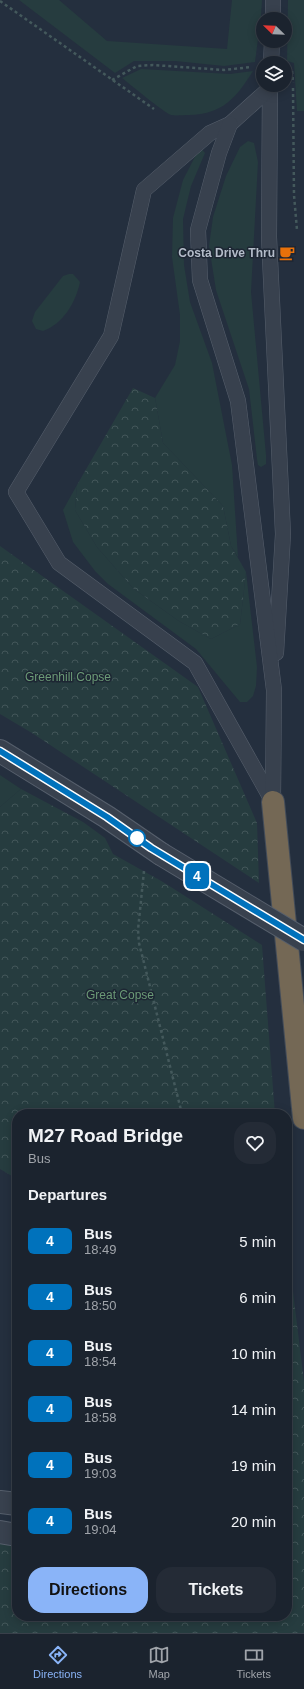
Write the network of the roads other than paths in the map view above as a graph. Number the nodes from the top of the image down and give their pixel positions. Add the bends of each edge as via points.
1 (273, 0) edge
2 (273, 12) edge
3 (265, 92) edge
4 (270, 92) edge
5 (230, 124) junction
6 (274, 690) junction
7 (0, 751) edge
8 (273, 802) junction
9 (304, 940) edge
10 (304, 1118) edge
11 (0, 1502) edge
12 (12, 1503) edge
13 (0, 1532) edge
14 (12, 1534) edge

1 - 2 lane
3 - 5 lane
4 - 6 lane via 269,237 282,534
5 - 6 lane via 219,153 198,230 200,280 238,401
5 - 8 lane via 210,133 144,190 111,336 16,492 59,563 196,663
6 - 8 lane
7 - 9 street, bridge via 107,817 156,851
8 - 10 highway
11 - 12 street
13 - 14 street

